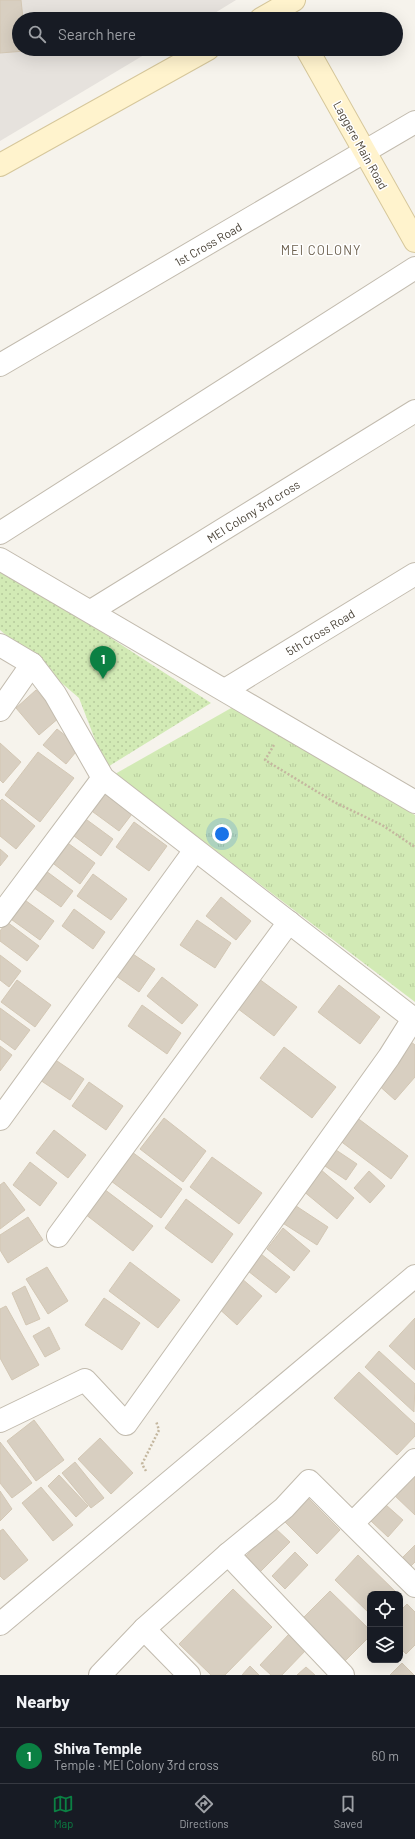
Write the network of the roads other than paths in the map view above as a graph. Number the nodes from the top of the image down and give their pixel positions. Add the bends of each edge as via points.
1 (287, 6) edge
2 (275, 12) edge
3 (195, 56) edge
4 (311, 56) edge
5 (415, 122) edge
6 (365, 152) junction
7 (0, 165) edge
8 (415, 241) edge
9 (415, 268) edge
10 (0, 365) edge
11 (415, 411) edge
12 (0, 533) edge
13 (0, 559) edge
14 (415, 574) edge
15 (91, 611) junction
16 (0, 645) edge
17 (32, 664) junction
18 (225, 690) junction
19 (0, 710) edge
20 (103, 778) junction
21 (415, 802) edge
22 (195, 850) junction
23 (0, 916) edge
24 (289, 922) junction
25 (414, 1020) edge
26 (0, 1119) edge
27 (58, 1236) dead end
28 (415, 1276) edge
29 (0, 1421) edge
30 (415, 1460) edge
31 (353, 1523) junction
32 (228, 1554) junction
33 (415, 1586) edge
34 (0, 1624) edge
35 (144, 1629) junction
36 (100, 1675) edge
37 (188, 1675) edge
38 (343, 1675) edge

1 - 2 street
3 - 7 street
4 - 6 street, Laggere Main Road
5 - 6 street, 1st Cross Road
6 - 8 street, Laggere Main Road
6 - 10 street, 1st Cross Road
9 - 12 street
11 - 15 street, MEI Colony 3rd cross
13 - 15 street
14 - 18 street, 5th Cross Road
15 - 18 street
16 - 17 street
17 - 19 street
17 - 20 street via 55,694
18 - 21 street
20 - 22 street
20 - 23 street
22 - 24 street
22 - 26 street
24 - 25 street
24 - 27 street
25 - 29 street via 126,1424 85,1380
28 - 34 street
30 - 31 street
31 - 32 street via 309,1481 284,1508
31 - 33 street
32 - 35 street
32 - 38 street
35 - 36 street
35 - 37 street

